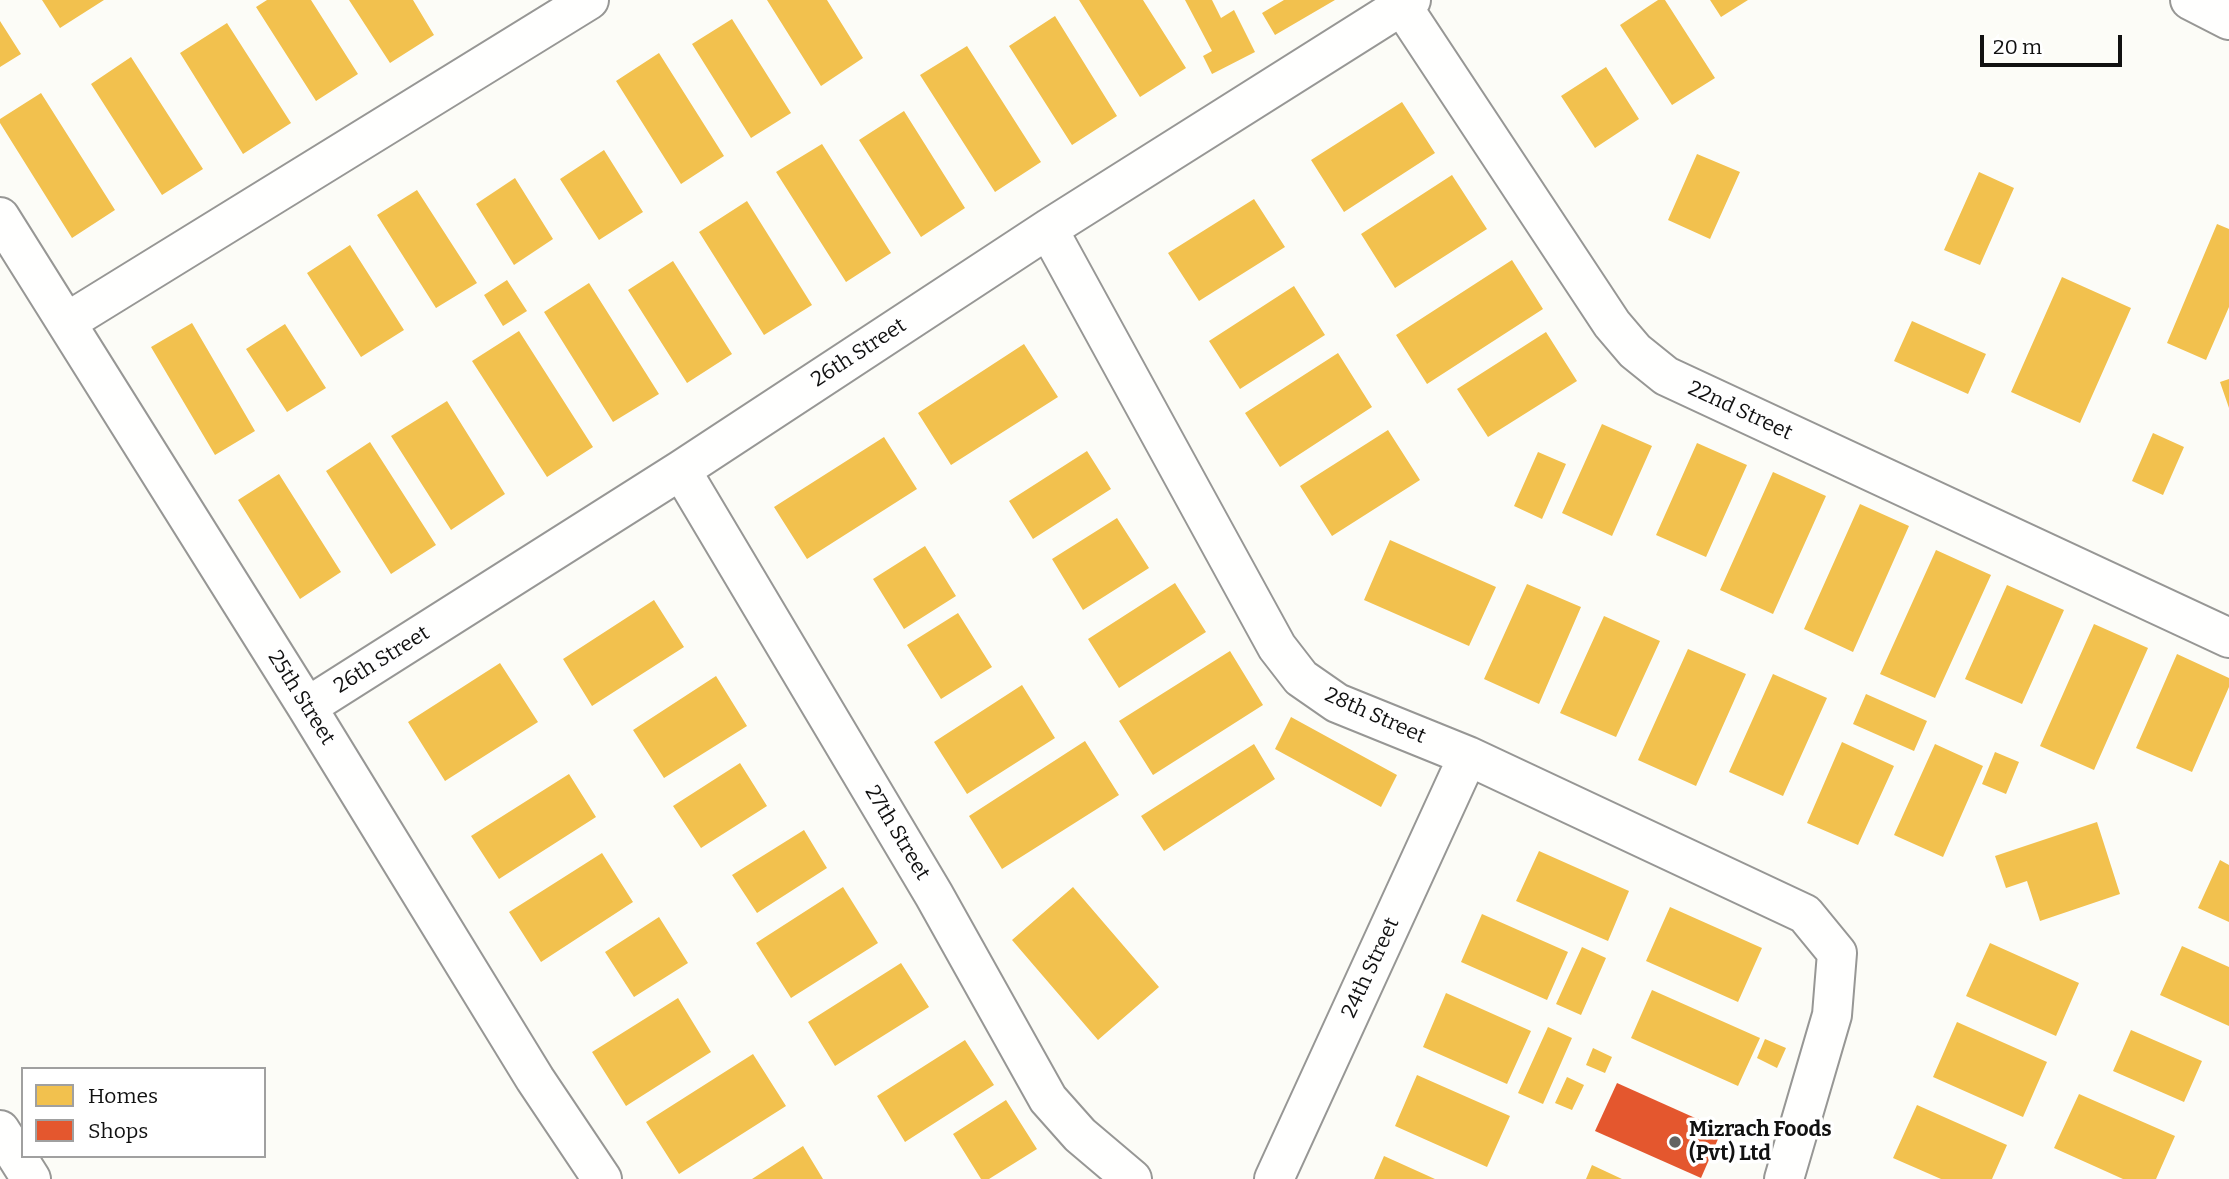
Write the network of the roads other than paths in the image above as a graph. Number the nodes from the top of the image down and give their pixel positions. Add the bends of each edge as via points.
1 (589, 0) edge
2 (2190, 0) edge
3 (1407, 3) edge
4 (2229, 20) edge
5 (0, 217) edge
6 (1048, 229) junction
7 (67, 322) junction
8 (681, 470) junction
9 (2229, 638) edge
10 (307, 707) junction
11 (1468, 756) junction
12 (0, 1130) edge
13 (31, 1179) edge
14 (602, 1179) edge
15 (1132, 1179) edge
16 (1274, 1179) edge
17 (1784, 1179) edge

1 - 7 street
2 - 4 street
3 - 6 street, 26th Street
3 - 9 street, 22nd Street via 1612,324 1666,376
5 - 7 street, 25th Street
6 - 8 street, 26th Street
6 - 11 street, 28th Street via 1277,647 1301,678 1337,703
7 - 10 street, 25th Street
8 - 10 street, 26th Street
8 - 15 street, 27th Street via 934,895 1048,1099 1080,1135
10 - 14 street, 25th Street via 535,1079
11 - 16 street, 24th Street
11 - 17 street, 28th Street via 1805,914 1837,953 1832,1015
12 - 13 street

